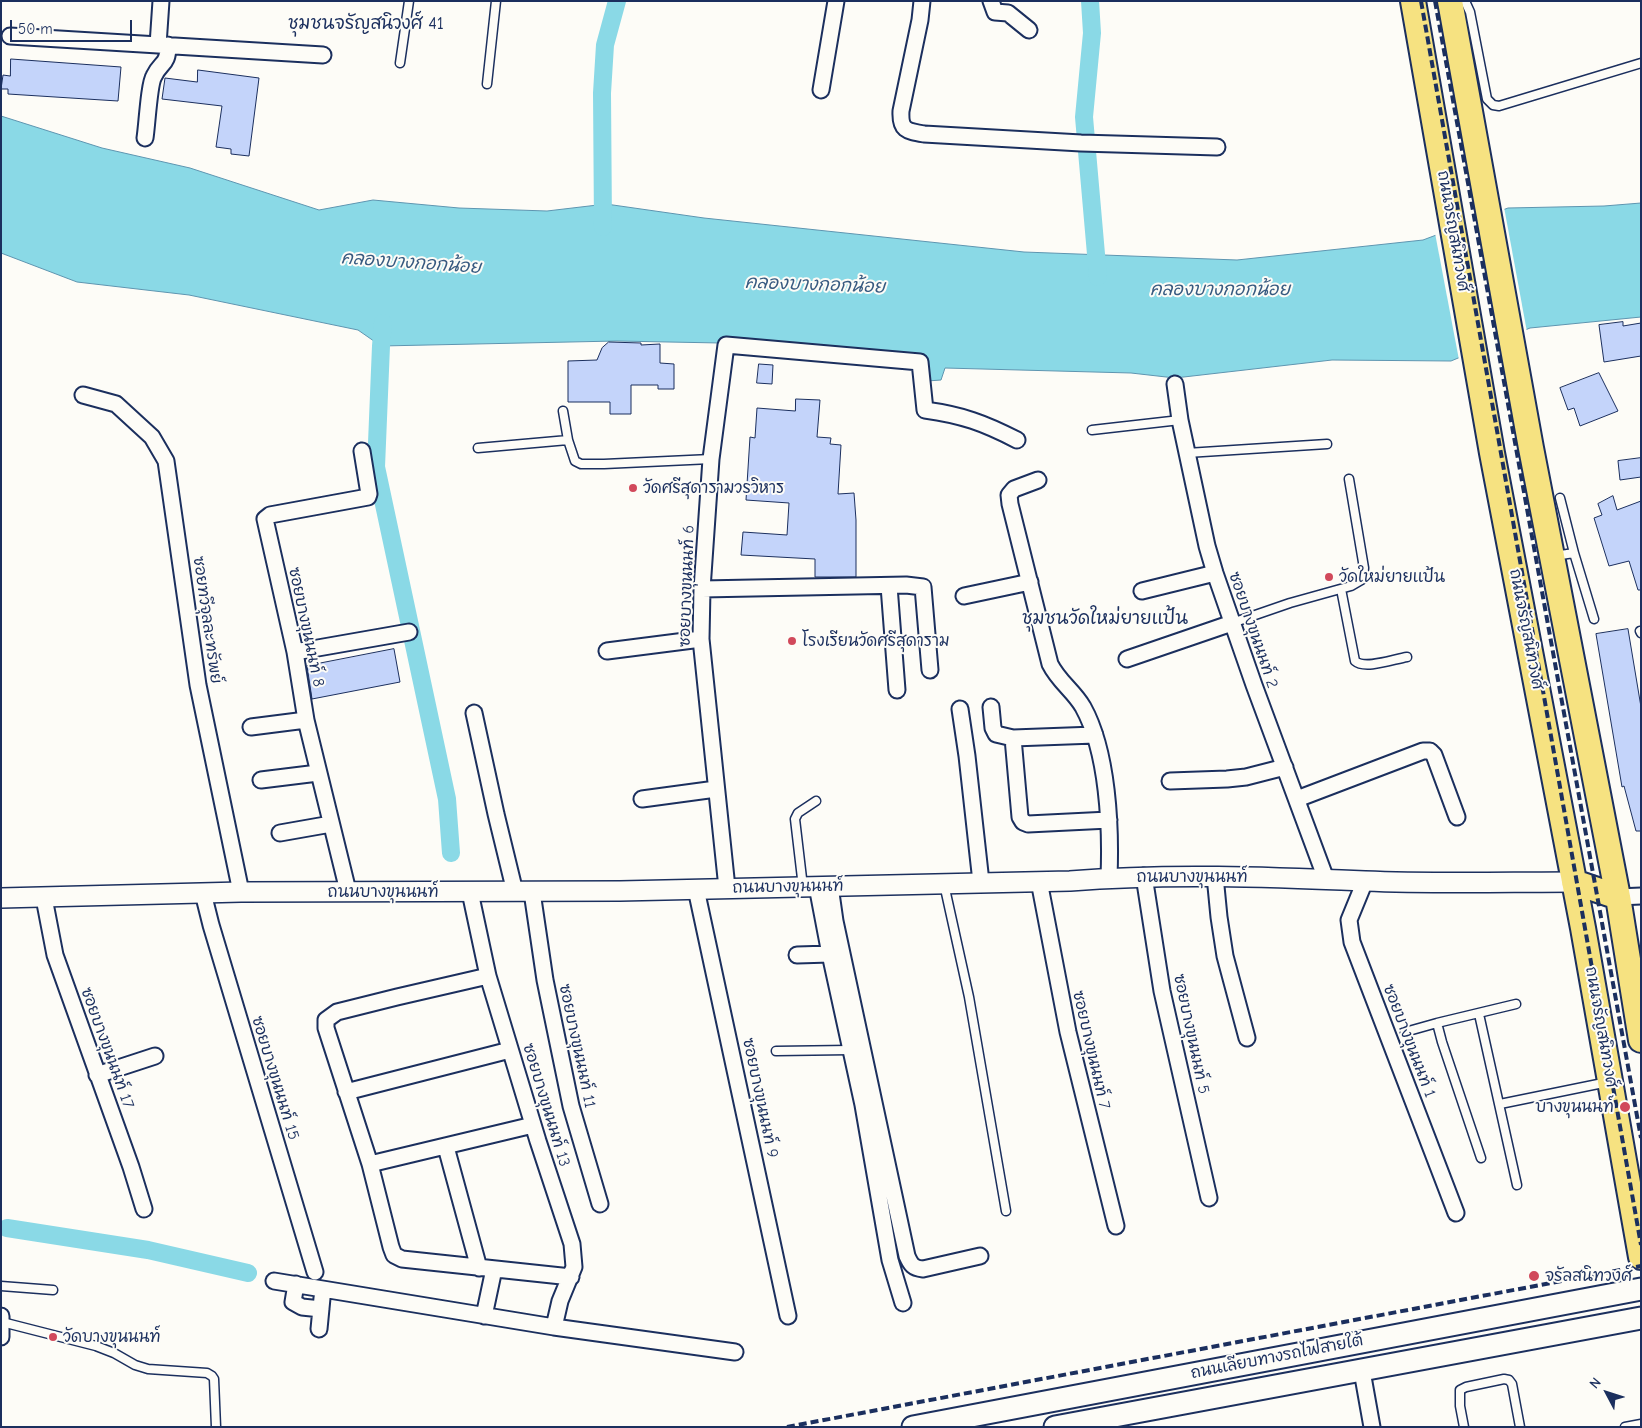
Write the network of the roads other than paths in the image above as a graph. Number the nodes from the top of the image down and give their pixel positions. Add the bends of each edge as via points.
1 (161, 1) edge
2 (409, 1) edge
3 (496, 1) edge
4 (836, 1) edge
5 (922, 1) edge
6 (991, 1) edge
7 (1413, 1) edge
8 (1450, 1) edge
9 (1465, 1) edge
10 (1029, 30) dead end
11 (10, 36) dead end
12 (163, 45) junction
13 (323, 55) dead end
14 (400, 63) dead end
15 (1641, 63) edge
16 (487, 84) dead end
17 (822, 90) dead end
18 (145, 138) dead end
19 (1217, 147) dead end
20 (1175, 384) dead end
21 (83, 395) dead end
22 (563, 411) dead end
23 (1180, 420) junction
24 (1092, 430) dead end
25 (568, 440) junction
26 (1017, 440) dead end
27 (1327, 444) dead end
28 (478, 448) dead end
29 (362, 451) dead end
30 (1187, 453) junction
31 (712, 459) junction
32 (1349, 478) dead end
33 (1038, 480) dead end
34 (1560, 498) dead end
35 (1563, 555) junction
36 (1215, 573) junction
37 (1030, 582) junction
38 (890, 586) junction
39 (702, 589) junction
40 (1341, 589) junction
41 (1142, 591) dead end
42 (964, 596) dead end
43 (1594, 619) dead end
44 (1232, 623) junction
45 (409, 632) dead end
46 (701, 639) junction
47 (607, 651) dead end
48 (295, 652) junction
49 (1407, 657) dead end
50 (1127, 659) dead end
51 (930, 670) dead end
52 (897, 690) dead end
53 (991, 707) dead end
54 (960, 709) dead end
55 (474, 713) dead end
56 (306, 720) junction
57 (251, 728) dead end
58 (1095, 735) junction
59 (1013, 738) junction
60 (1285, 767) junction
61 (318, 772) junction
62 (261, 780) dead end
63 (1170, 781) dead end
64 (716, 789) junction
65 (642, 799) dead end
66 (1297, 799) junction
67 (816, 801) dead end
68 (1457, 817) dead end
69 (1109, 820) junction
70 (331, 824) junction
71 (280, 833) dead end
72 (1144, 876) junction
73 (1216, 876) junction
74 (1110, 877) junction
75 (1326, 879) junction
76 (1039, 881) junction
77 (1366, 881) junction
78 (981, 882) junction
79 (1574, 882) junction
80 (944, 883) junction
81 (817, 886) junction
82 (727, 888) junction
83 (696, 889) junction
84 (240, 892) junction
85 (348, 892) junction
86 (470, 892) junction
87 (524, 892) junction
88 (203, 893) junction
89 (1630, 897) edge
90 (1, 898) edge
91 (44, 898) junction
92 (830, 954) junction
93 (797, 955) dead end
94 (488, 976) junction
95 (1516, 1004) dead end
96 (1479, 1014) junction
97 (1437, 1023) junction
98 (1405, 1032) dead end
99 (1247, 1038) dead end
100 (1641, 1040) edge
101 (510, 1050) junction
102 (850, 1050) junction
103 (776, 1051) dead end
104 (155, 1056) dead end
105 (97, 1075) junction
106 (1610, 1082) junction
107 (346, 1092) junction
108 (1500, 1104) junction
109 (533, 1125) junction
110 (446, 1147) junction
111 (1481, 1158) dead end
112 (370, 1164) junction
113 (1517, 1185) dead end
114 (1209, 1198) dead end
115 (600, 1204) dead end
116 (144, 1209) dead end
117 (1006, 1211) dead end
118 (1456, 1213) dead end
119 (1116, 1226) dead end
120 (980, 1256) dead end
121 (1641, 1257) edge
122 (487, 1268) junction
123 (315, 1272) dead end
124 (571, 1277) junction
125 (274, 1280) dead end
126 (296, 1284) junction
127 (1, 1286) edge
128 (324, 1289) junction
129 (1641, 1289) edge
130 (53, 1290) dead end
131 (1590, 1298) junction
132 (903, 1303) dead end
133 (321, 1309) junction
134 (484, 1316) junction
135 (788, 1316) dead end
136 (1641, 1318) edge
137 (2, 1325) edge
138 (1595, 1326) junction
139 (554, 1327) junction
140 (319, 1329) dead end
141 (735, 1352) dead end
142 (1362, 1370) junction
143 (1641, 1424) edge
144 (216, 1427) edge
145 (913, 1427) edge
146 (1055, 1427) edge
147 (1372, 1427) edge
148 (1464, 1427) edge
149 (1520, 1427) edge
150 (1625, 1427) edge

1 - 12 street
2 - 14 lane
3 - 16 lane
4 - 17 street
5 - 19 street via 901,111 900,123 910,132 1081,143
6 - 10 street via 995,12 1008,13
7 - 79 main road, ถนนจรัญสนิทวงศ์ via 1492,453
8 - 35 main road via 1531,448
9 - 15 lane via 1487,99 1493,105 1499,106
11 - 12 street
12 - 13 street
12 - 18 street via 168,57 153,76
20 - 23 street, ซอยบางขุนนนท์ 2
21 - 84 street, ซอยทวีจุลละทรัพย์ via 116,404 152,437 166,461 198,686
22 - 25 lane
23 - 24 lane
23 - 30 street, ซอยบางขุนนนท์ 2
25 - 28 lane
25 - 31 lane via 575,461 581,464
26 - 31 street, ซอยบางขุนนนท์ 6 via 954,414 925,410 920,362 726,345
27 - 30 lane
29 - 48 street, ซอยบางขุนนนท์ 8 via 368,497 270,515 265,519
30 - 36 street, ซอยบางขุนนนท์ 2
31 - 39 street, ซอยบางขุนนนท์ 6
32 - 40 lane via 1365,574 1364,579
33 - 37 street via 1014,489 1009,495
34 - 35 lane
35 - 43 lane
35 - 89 main road
36 - 41 street
36 - 44 street, ซอยบางขุนนนท์ 2
37 - 42 street
37 - 58 street via 1050,664 1082,706
38 - 39 street
38 - 51 street via 923,587
38 - 52 street
39 - 46 street, ซอยบางขุนนนท์ 6
40 - 44 lane
40 - 49 lane via 1355,661 1367,665
44 - 50 street
44 - 60 street, ซอยบางขุนนนท์ 2
45 - 48 street
46 - 47 street
46 - 64 street, ซอยบางขุนนนท์ 6
48 - 56 street, ซอยบางขุนนนท์ 8
53 - 59 street via 992,728 996,734
54 - 78 street
55 - 87 street, ซอยบางขุนนนท์ 11 via 496,814
56 - 57 street
56 - 61 street, ซอยบางขุนนนท์ 8
58 - 59 street
58 - 69 street
59 - 69 street via 1020,818 1023,822
60 - 63 street via 1246,777
60 - 66 street, ซอยบางขุนนนท์ 2
61 - 62 street
61 - 70 street, ซอยบางขุนนนท์ 8
64 - 65 street
64 - 82 street, ซอยบางขุนนนท์ 6
66 - 68 street via 1430,751
66 - 75 street, ซอยบางขุนนนท์ 2
67 - 81 lane via 798,813 795,819
69 - 74 street
70 - 71 street
70 - 85 street, ซอยบางขุนนนท์ 8
72 - 73 street, ถนนบางขุนนนท์
72 - 74 street, ถนนบางขุนนนท์
72 - 114 street, ซอยบางขุนนนท์ 5 via 1162,991
73 - 75 street, ถนนบางขุนนนท์
73 - 99 street via 1225,956
74 - 76 street, ถนนบางขุนนนท์
75 - 77 street, ถนนบางขุนนนท์
76 - 78 street, ถนนบางขุนนนท์
76 - 119 street, ซอยบางขุนนนท์ 7 via 1068,1032
77 - 79 street, ถนนบางขุนนนท์
77 - 118 street, ซอยบางขุนนนท์ 1 via 1349,920 1352,942
78 - 80 street, ถนนบางขุนนนท์
79 - 89 main road
79 - 106 main road, ถนนจรัญสนิทวงศ์
80 - 81 street, ถนนบางขุนนนท์
80 - 117 lane via 969,997
81 - 82 street, ถนนบางขุนนนท์
81 - 92 street
81 - 120 street via 837,931 907,1256 911,1265 923,1270
82 - 83 street, ถนนบางขุนนนท์
83 - 87 street, ถนนบางขุนนนท์
83 - 135 street, ซอยบางขุนนนท์ 9
84 - 85 street, ถนนบางขุนนนท์
84 - 88 street, ถนนบางขุนนนท์
85 - 86 street, ถนนบางขุนนนท์
86 - 87 street, ถนนบางขุนนนท์
86 - 94 street, ซอยบางขุนนนท์ 13
87 - 115 street, ซอยบางขุนนนท์ 11 via 571,1106
88 - 91 street, ถนนบางขุนนนท์
88 - 123 street, ซอยบางขุนนนท์ 15
89 - 100 main road
90 - 91 street, ถนนบางขุนนนท์
91 - 105 street, ซอยบางขุนนนท์ 17 via 55,955
92 - 93 street
92 - 102 street
94 - 101 street, ซอยบางขุนนนท์ 13
94 - 107 street via 330,1016 325,1024
95 - 96 lane
96 - 97 lane
96 - 108 lane
97 - 98 lane
97 - 111 lane
101 - 107 street
101 - 109 street, ซอยบางขุนนนท์ 13
102 - 103 lane
102 - 132 street via 890,1260
104 - 105 street
105 - 116 street, ซอยบางขุนนนท์ 17
106 - 108 lane
106 - 121 main road, ถนนจรัญสนิทวงศ์
107 - 112 street
108 - 113 lane
109 - 110 street
109 - 124 street, ซอยบางขุนนนท์ 13 via 572,1244 574,1267
110 - 112 street
110 - 122 street
112 - 122 street via 394,1254 402,1259
122 - 124 street
122 - 134 street
124 - 139 street, ซอยบางขุนนนท์ 13 via 560,1301
125 - 126 street
126 - 128 street
126 - 133 street via 293,1302 302,1307
127 - 130 lane
128 - 133 street
128 - 134 street
129 - 131 main road, ถนนเลียบทางรถไฟสายใต้
131 - 138 main road via 1603,1308 1603,1317
131 - 145 main road, ถนนเลียบทางรถไฟสายใต้
133 - 140 street
134 - 139 street
136 - 138 main road, ถนนเลียบทางรถไฟสายใต้
137 - 144 lane via 96,1346 135,1365 207,1373 214,1379
138 - 142 main road, ถนนเลียบทางรถไฟสายใต้
139 - 141 street
142 - 146 main road, ถนนเลียบทางรถไฟสายใต้
142 - 147 street
143 - 150 lane
148 - 149 lane via 1460,1390 1504,1379 1512,1384

